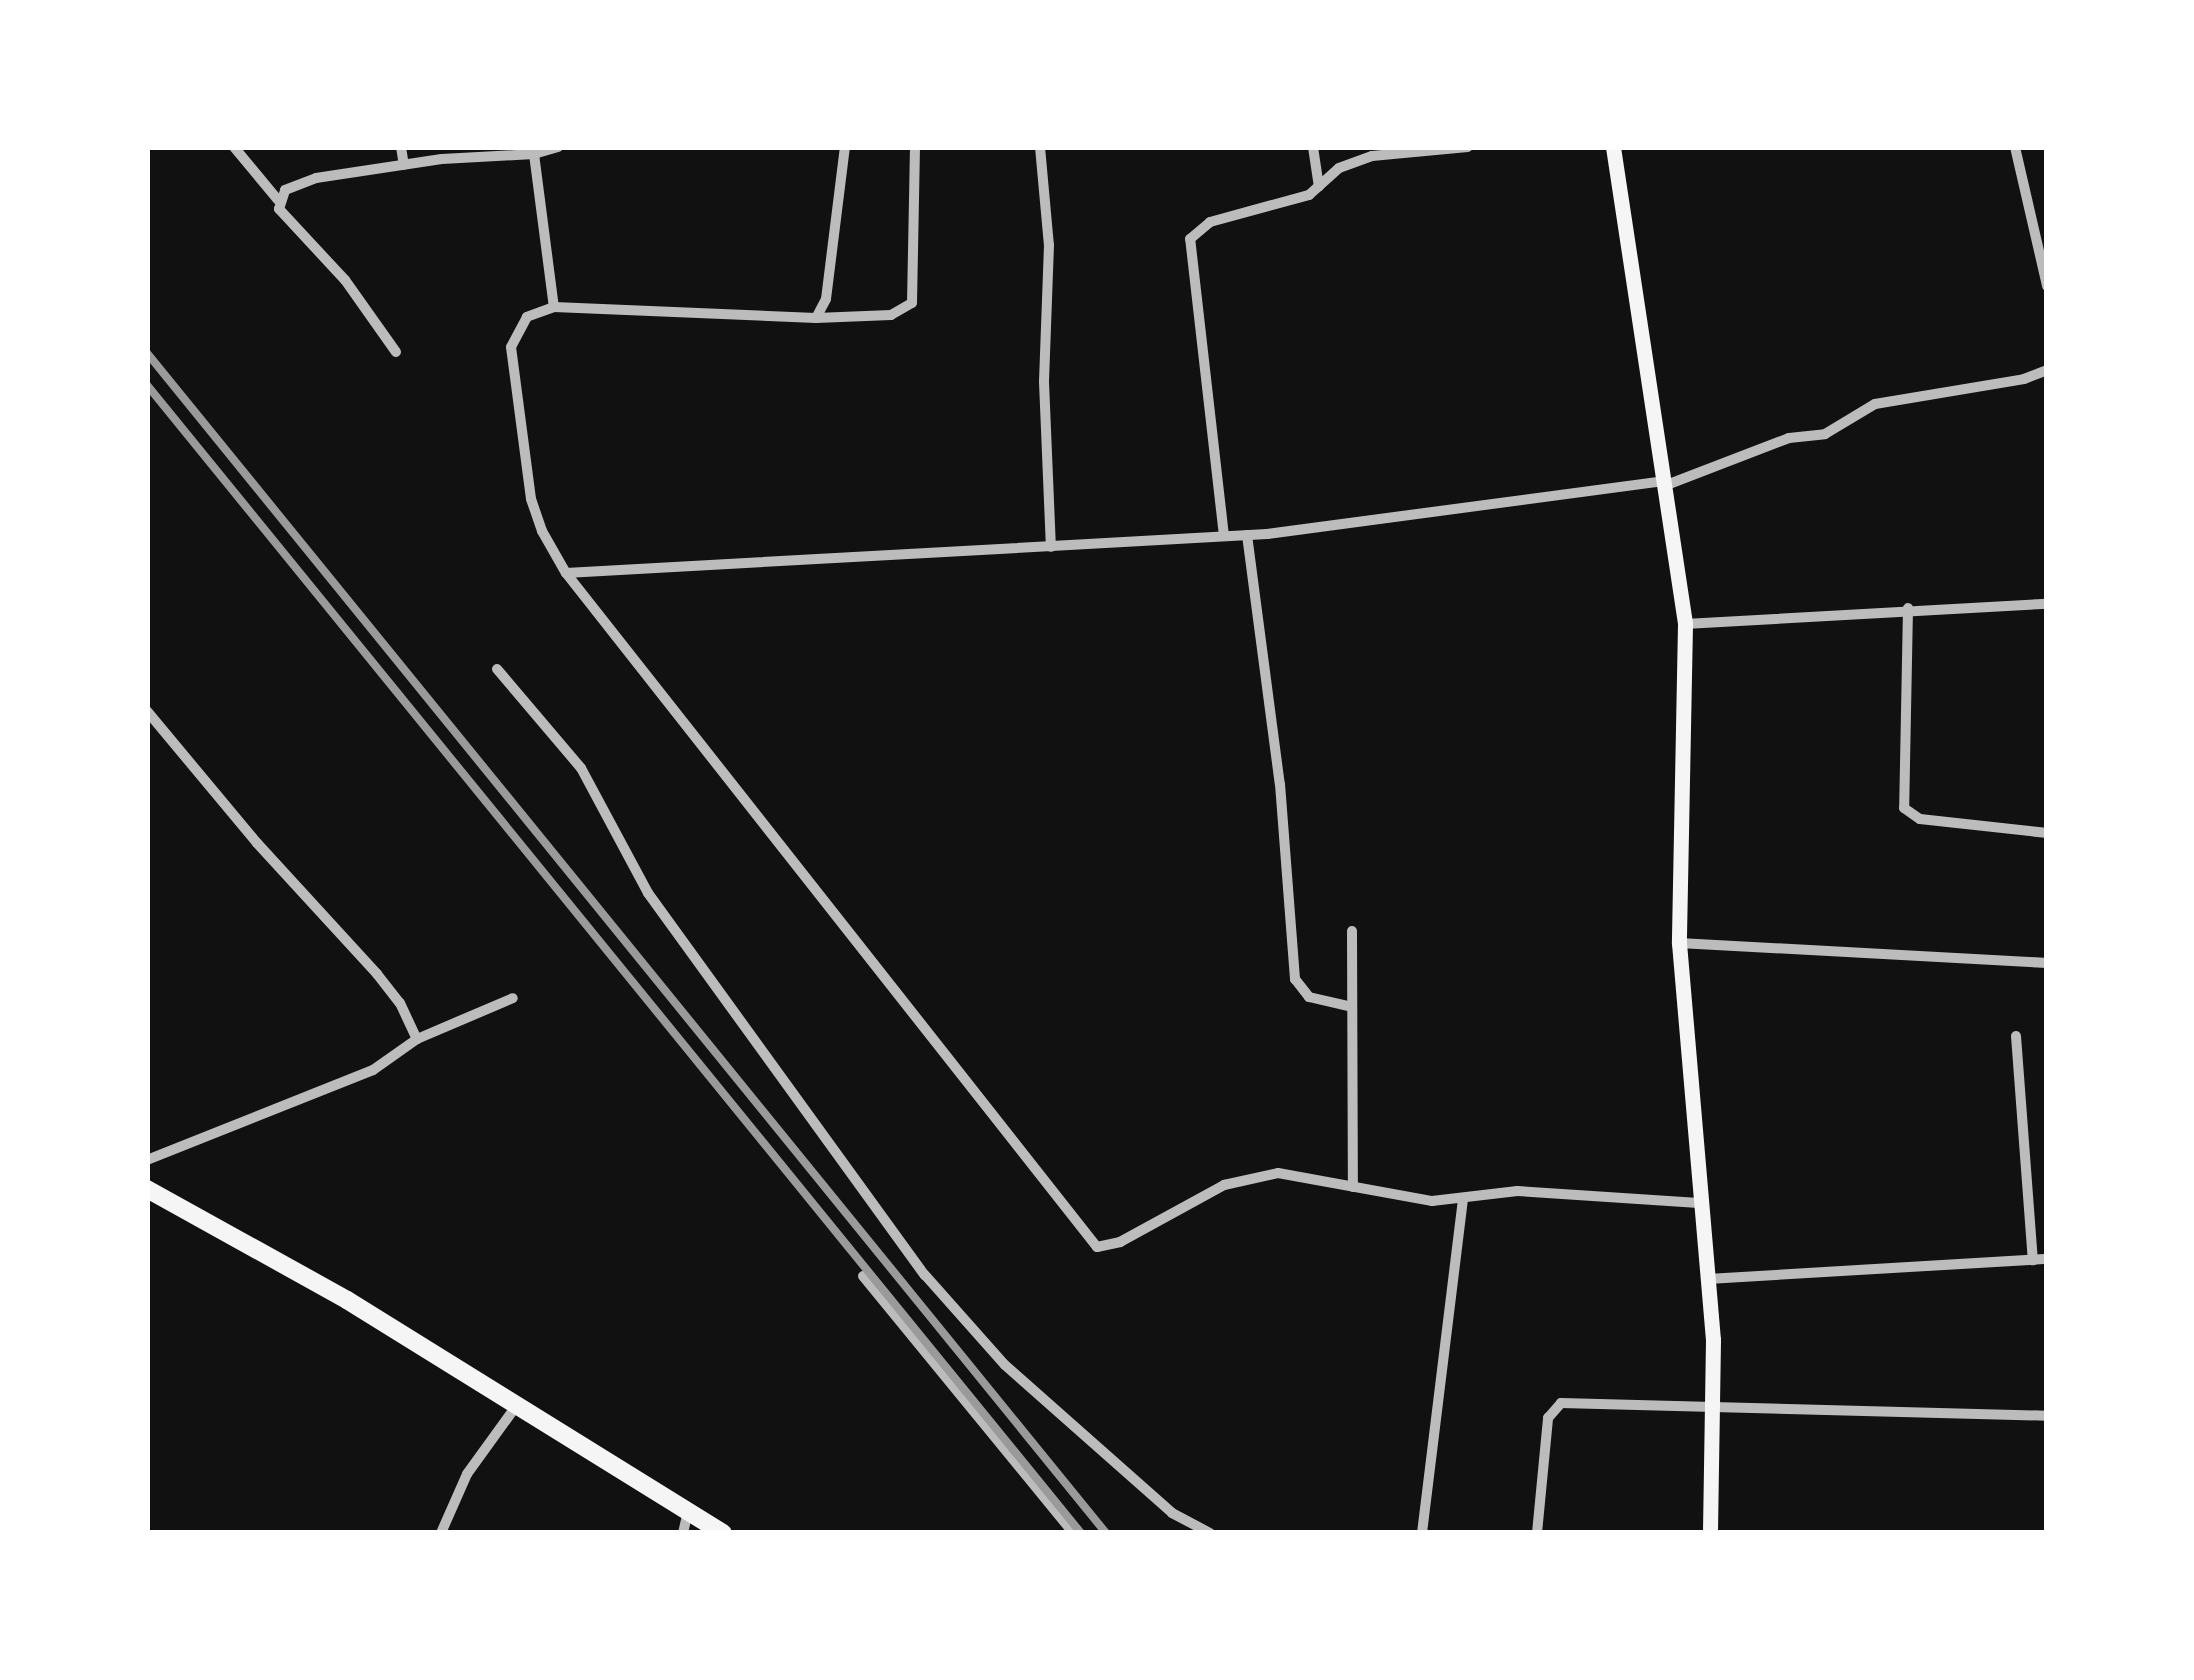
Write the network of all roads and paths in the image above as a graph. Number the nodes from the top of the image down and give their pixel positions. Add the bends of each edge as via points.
1 (234, 147) edge
2 (401, 147) edge
3 (557, 147) edge
4 (845, 147) edge
5 (915, 147) edge
6 (1040, 147) edge
7 (1313, 147) edge
8 (1468, 147) edge
9 (1613, 147) edge
10 (2014, 147) edge
11 (534, 154) junction
12 (404, 165) junction
13 (1319, 187) junction
14 (278, 200) junction
15 (2047, 286) edge
16 (554, 307) junction
17 (816, 318) junction
18 (396, 352) dead end
19 (2047, 370) edge
20 (1664, 484) junction
21 (1247, 535) junction
22 (1224, 536) junction
23 (1051, 547) junction
24 (566, 573) junction
25 (2047, 604) edge
26 (1908, 608) junction
27 (1685, 624) junction
28 (497, 669) dead end
29 (147, 711) edge
30 (2047, 833) edge
31 (1352, 931) dead end
32 (1679, 943) junction
33 (2047, 962) edge
34 (513, 998) dead end
35 (1352, 1007) junction
36 (2016, 1036) dead end
37 (417, 1040) junction
38 (147, 1160) edge
39 (1353, 1187) junction
40 (147, 1189) edge
41 (1463, 1199) junction
42 (1699, 1203) junction
43 (2047, 1259) edge
44 (2033, 1260) junction
45 (863, 1276) dead end
46 (1708, 1279) junction
47 (517, 1405) junction
48 (1714, 1411) junction
49 (2047, 1416) edge
50 (688, 1511) junction
51 (441, 1533) edge
52 (683, 1533) edge
53 (723, 1533) edge
54 (1073, 1533) edge
55 (1210, 1533) edge
56 (1422, 1533) edge
57 (1537, 1533) edge
58 (1710, 1533) edge

1 - 14 street
2 - 12 street
3 - 11 street
4 - 17 street via 826,299
5 - 17 street via 912,304 891,315
6 - 23 street via 1049,245
7 - 13 street
8 - 13 street via 1372,156
9 - 20 main road
10 - 15 street
11 - 12 street
11 - 16 street
12 - 14 street via 303,181
13 - 22 street via 1210,222 1190,239
14 - 18 street
16 - 17 street
16 - 24 street via 526,316 511,347 531,499
19 - 20 street via 1875,404 1825,434
20 - 21 street
20 - 27 main road
21 - 22 street
21 - 35 street via 1280,784 1295,979 1309,997
22 - 23 street
23 - 24 street
24 - 39 street via 1097,1247 1244,1179 1278,1174
25 - 26 street
26 - 27 street
26 - 30 street via 1904,808 1920,819
27 - 32 main road
28 - 55 street via 581,768 648,893 925,1276 1005,1364 1172,1513
29 - 37 street via 377,974
31 - 35 street
32 - 33 street
32 - 42 main road
34 - 37 street
35 - 39 street
36 - 44 street
37 - 38 street via 373,1070
39 - 41 street
40 - 47 highway
41 - 42 street via 1517,1191
41 - 56 street
42 - 46 main road
43 - 44 street
44 - 46 street
45 - 54 street
46 - 48 main road
47 - 50 highway
47 - 51 street via 467,1474
48 - 49 street
48 - 57 street via 1575,1400 1553,1408
48 - 58 main road
50 - 52 street
50 - 53 highway

